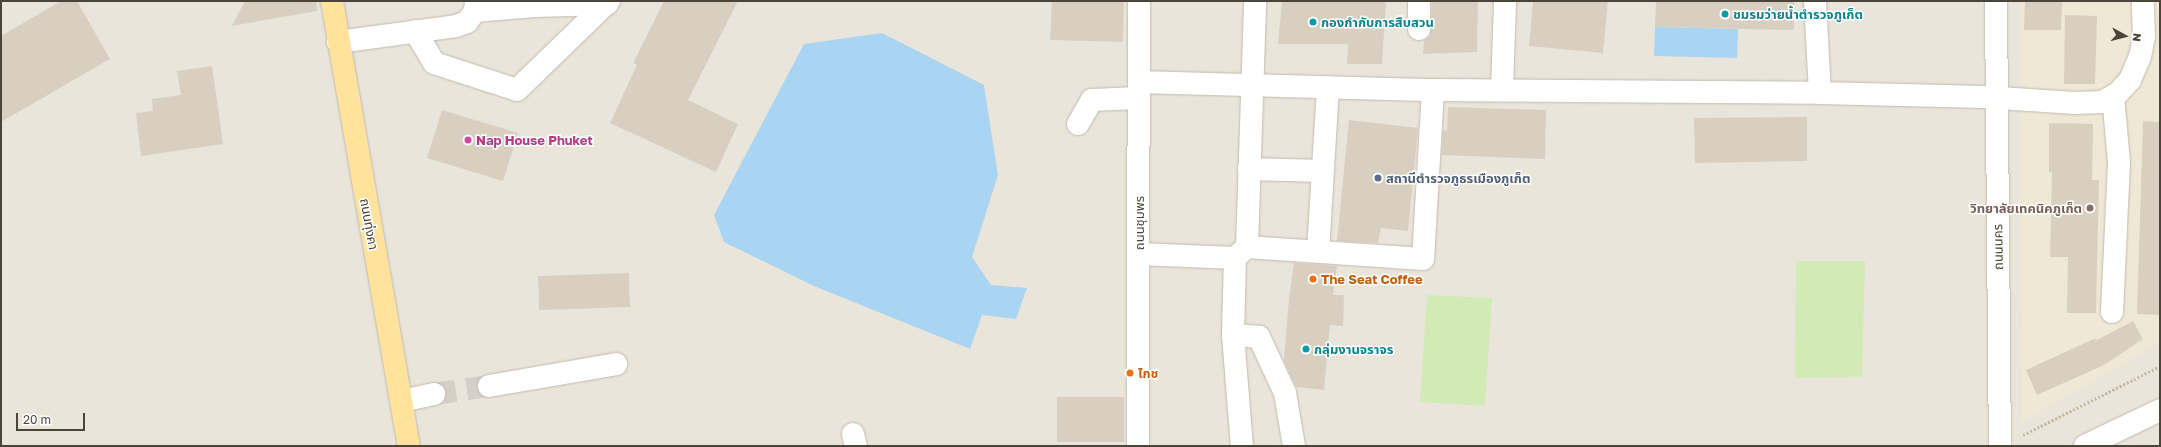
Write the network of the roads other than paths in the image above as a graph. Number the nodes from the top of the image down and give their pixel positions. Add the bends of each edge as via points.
1 (332, 1) edge
2 (1139, 1) edge
3 (1255, 1) edge
4 (1419, 1) edge
5 (1506, 1) edge
6 (1815, 1) edge
7 (1996, 1) edge
8 (2143, 1) edge
9 (608, 3) edge
10 (476, 6) edge
11 (1419, 28) dead end
12 (415, 30) junction
13 (338, 42) junction
14 (1251, 85) junction
15 (1328, 87) junction
16 (1502, 89) junction
17 (1139, 90) junction
18 (1433, 90) junction
19 (1820, 93) junction
20 (2113, 96) junction
21 (1997, 98) junction
22 (1078, 124) dead end
23 (1249, 169) junction
24 (1322, 171) junction
25 (1318, 251) junction
26 (1241, 253) junction
27 (1138, 254) junction
28 (2112, 312) dead end
29 (1233, 335) junction
30 (616, 364) dead end
31 (489, 386) tunnel mouth
32 (434, 394) tunnel mouth
33 (400, 401) junction
34 (2160, 410) edge
35 (2008, 442) edge
36 (409, 446) edge
37 (1138, 446) edge
38 (1242, 446) edge
39 (1294, 446) edge
40 (2085, 446) edge

1 - 13 main road, ถนนทุ่งคา
2 - 17 street, ถนนชุมพร
3 - 14 street
4 - 11 street
5 - 16 street
6 - 19 street
7 - 21 street, ถนนนคร
8 - 20 street via 2144,36 2140,57 2130,80
9 - 10 street
9 - 12 street via 517,90 434,63
10 - 12 street via 467,22 456,26
12 - 13 street
13 - 33 main road, ถนนทุ่งคา
14 - 15 street
14 - 17 street
14 - 23 street
15 - 18 street
15 - 24 street
16 - 18 street
16 - 19 street
17 - 22 street via 1092,100
17 - 27 street, ถนนชุมพร
18 - 25 street via 1423,259
19 - 21 street
20 - 21 street via 2102,102 2075,103
20 - 28 street via 2119,162
21 - 35 street, ถนนนคร
23 - 24 street
23 - 26 street
24 - 25 street
25 - 26 street
26 - 27 street
26 - 29 street
27 - 37 street, ถนนชุมพร
29 - 38 street
29 - 39 street via 1259,338 1285,393
30 - 31 street
32 - 33 street
33 - 36 main road, ถนนทุ่งคา
34 - 40 street

